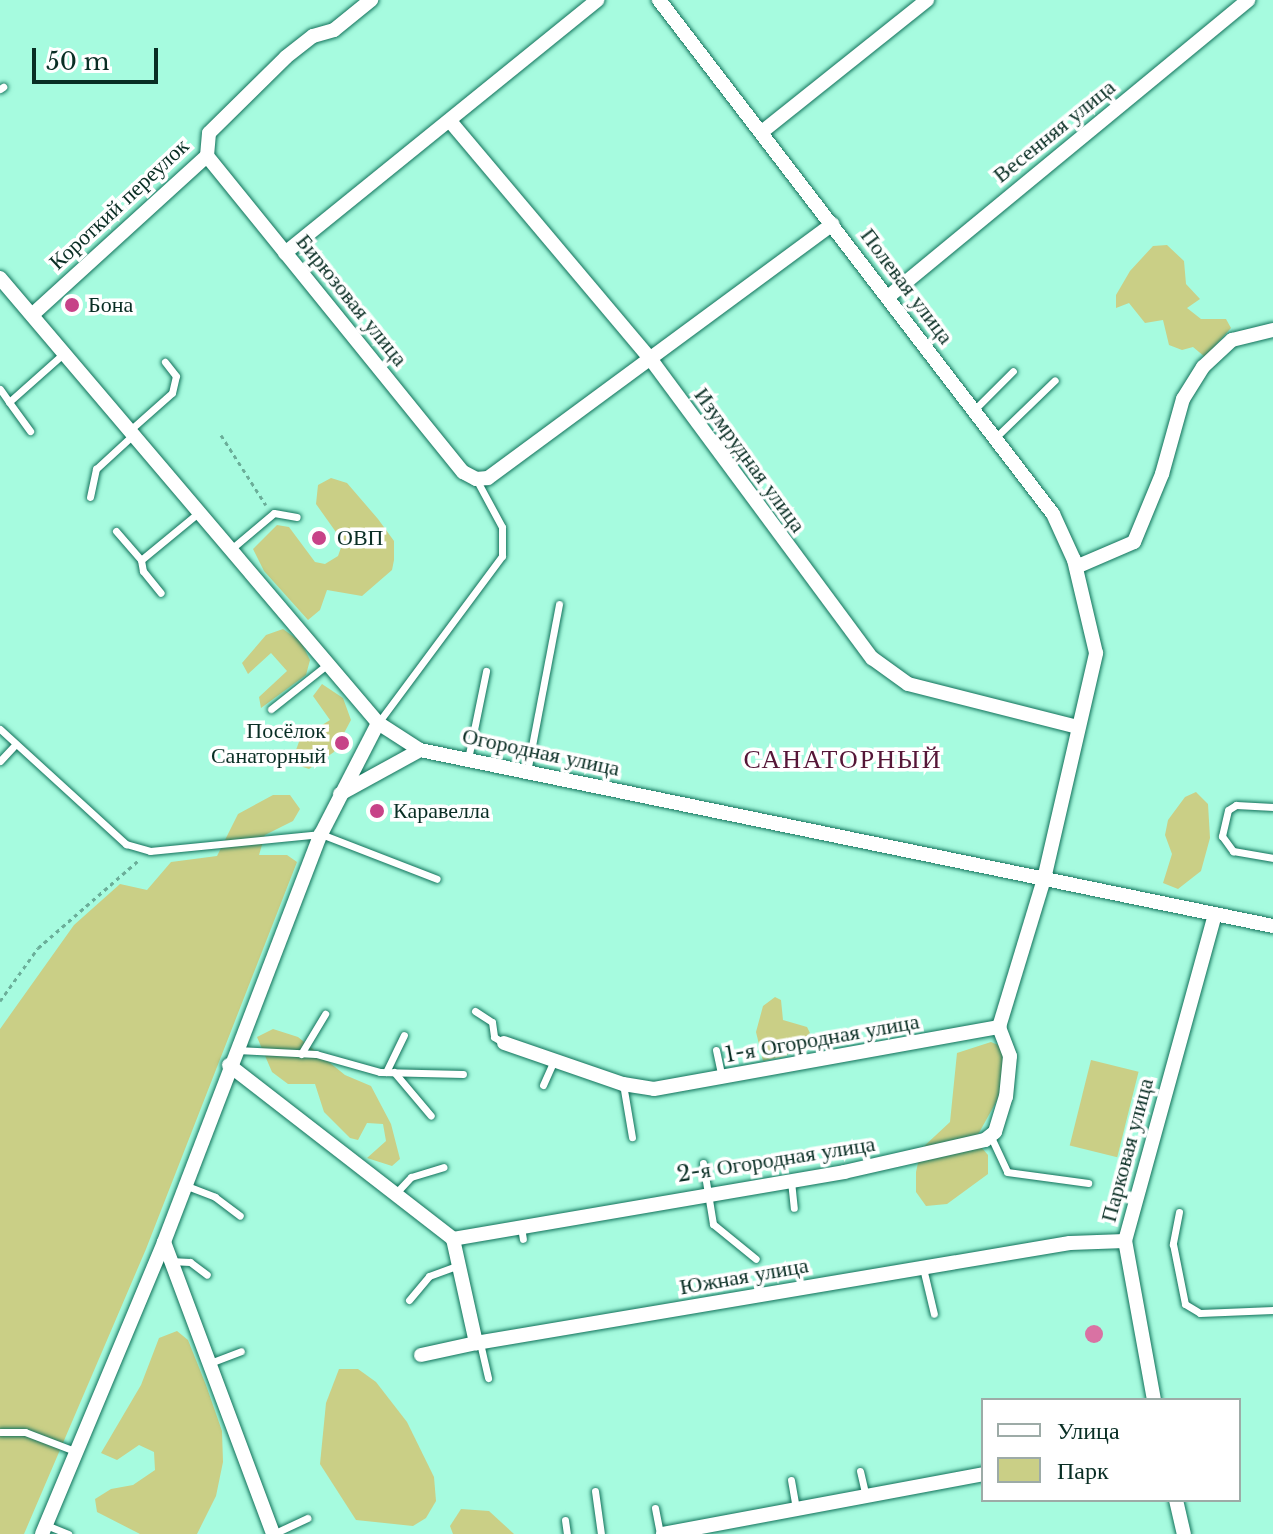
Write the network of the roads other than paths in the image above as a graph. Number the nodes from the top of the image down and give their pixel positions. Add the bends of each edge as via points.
1 (371, 0) edge
2 (597, 0) edge
3 (659, 0) edge
4 (927, 0) edge
5 (1248, 0) edge
6 (450, 121) junction
7 (763, 131) junction
8 (207, 156) junction
9 (833, 224) junction
10 (285, 253) junction
11 (0, 278) edge
12 (888, 297) junction
13 (32, 315) junction
14 (1273, 330) edge
15 (64, 353) junction
16 (652, 361) junction
17 (165, 362) dead end
18 (1013, 371) dead end
19 (1055, 380) dead end
20 (0, 389) edge
21 (9, 402) junction
22 (974, 410) junction
23 (30, 431) dead end
24 (131, 433) junction
25 (995, 438) junction
26 (470, 475) junction
27 (90, 497) dead end
28 (198, 513) junction
29 (297, 517) dead end
30 (116, 531) dead end
31 (230, 550) junction
32 (141, 560) junction
33 (1076, 567) junction
34 (161, 593) dead end
35 (559, 604) dead end
36 (328, 664) junction
37 (486, 671) dead end
38 (271, 709) dead end
39 (378, 723) junction
40 (1078, 727) junction
41 (0, 729) edge
42 (16, 744) junction
43 (420, 750) junction
44 (468, 759) junction
45 (0, 761) edge
46 (527, 772) junction
47 (338, 796) junction
48 (1273, 807) edge
49 (321, 834) junction
50 (1273, 858) edge
51 (437, 879) dead end
52 (1044, 879) junction
53 (1215, 915) junction
54 (1273, 926) edge
55 (475, 1011) dead end
56 (325, 1014) dead end
57 (999, 1027) junction
58 (404, 1035) dead end
59 (504, 1043) joint
60 (235, 1049) junction
61 (716, 1050) dead end
62 (301, 1054) junction
63 (554, 1060) junction
64 (229, 1065) junction
65 (390, 1072) junction
66 (463, 1074) dead end
67 (722, 1078) junction
68 (623, 1084) junction
69 (543, 1085) dead end
70 (431, 1116) dead end
71 (632, 1137) dead end
72 (991, 1137) junction
73 (703, 1163) dead end
74 (443, 1167) dead end
75 (790, 1179) junction
76 (1088, 1183) dead end
77 (184, 1186) junction
78 (708, 1192) junction
79 (396, 1193) junction
80 (794, 1208) dead end
81 (1179, 1212) dead end
82 (240, 1216) dead end
83 (453, 1239) junction
84 (1125, 1241) junction
85 (164, 1242) junction
86 (756, 1259) dead end
87 (170, 1261) junction
88 (459, 1265) junction
89 (923, 1268) junction
90 (207, 1275) dead end
91 (409, 1300) dead end
92 (1273, 1310) edge
93 (934, 1314) dead end
94 (478, 1343) junction
95 (241, 1351) dead end
96 (421, 1355) dead end
97 (208, 1363) junction
98 (488, 1378) dead end
99 (1154, 1398) edge
100 (0, 1432) edge
101 (77, 1452) junction
102 (860, 1471) dead end
103 (981, 1474) edge
104 (791, 1480) dead end
105 (595, 1491) dead end
106 (866, 1496) junction
107 (1176, 1502) edge
108 (655, 1508) dead end
109 (796, 1509) junction
110 (307, 1518) dead end
111 (565, 1520) dead end
112 (44, 1529) edge
113 (68, 1534) edge
114 (273, 1534) edge
115 (567, 1534) edge
116 (601, 1534) edge
117 (661, 1534) edge
118 (1184, 1534) edge

1 - 8 street, Короткий переулок via 334,30 313,36 286,57 209,133
2 - 6 street
3 - 7 street, Полевая улица
4 - 7 street
5 - 12 street, Весенняя улица
6 - 10 street
6 - 16 street, Изумрудная улица
7 - 9 street, Полевая улица
8 - 10 street, Бирюзовая улица
8 - 13 street, Короткий переулок
9 - 12 street, Полевая улица
9 - 16 street
10 - 26 street, Бирюзовая улица
11 - 13 street, Огородная улица
12 - 22 street, Полевая улица
13 - 15 street, Огородная улица
14 - 33 street via 1232,340 1203,367 1183,399 1162,474 1134,542
15 - 21 lane
15 - 24 street, Огородная улица
16 - 26 street via 488,478
16 - 40 street, Изумрудная улица via 851,633 892,675
17 - 24 lane via 176,376 172,393
18 - 22 lane
19 - 25 lane
20 - 21 lane
21 - 23 lane
22 - 25 street, Полевая улица
24 - 27 lane via 96,469
24 - 28 street, Огородная улица
25 - 33 street, Полевая улица via 1053,514
26 - 39 lane via 498,517 502,556
28 - 31 street, Огородная улица
28 - 32 lane
29 - 31 lane via 274,513
30 - 32 lane
31 - 36 street, Огородная улица
32 - 34 lane
33 - 40 street, Полевая улица via 1096,653
35 - 46 lane
36 - 38 lane
36 - 39 street, Огородная улица
37 - 44 lane
39 - 43 street, Огородная улица
39 - 47 street
40 - 52 street, Полевая улица
41 - 42 lane
42 - 45 lane
42 - 49 lane via 107,832 150,851
43 - 44 street, Огородная улица
43 - 47 street
44 - 46 street, Огородная улица
46 - 52 street, Огородная улица
47 - 49 street
48 - 50 lane via 1236,805 1228,810 1222,836 1233,851
49 - 51 lane
49 - 60 street
52 - 53 street, Огородная улица
52 - 57 street
53 - 54 street, Огородная улица
53 - 84 street, Парковая улица
55 - 59 lane via 492,1022 494,1037
56 - 62 lane
57 - 67 street, 1-я Огородная улица
57 - 72 street via 1010,1056 1006,1097
58 - 65 lane
59 - 63 street, 1-я Огородная улица
60 - 62 lane
60 - 64 street
61 - 67 lane
62 - 65 lane
63 - 68 street, 1-я Огородная улица
63 - 69 lane
64 - 77 street
64 - 79 street via 321,1141
65 - 66 lane
65 - 70 lane
67 - 68 street, 1-я Огородная улица via 654,1089
68 - 71 lane
72 - 75 street, 2-я Огородная улица via 912,1159
72 - 76 lane via 1007,1172
73 - 78 lane
74 - 79 lane via 411,1177
75 - 78 street, 2-я Огородная улица
75 - 80 lane
77 - 82 lane via 215,1197
77 - 85 street
78 - 83 street, 2-я Огородная улица via 522,1233
78 - 86 lane via 713,1224
79 - 83 street
81 - 92 lane via 1173,1244 1185,1304 1200,1313
83 - 88 street
84 - 89 street, Южная улица via 1070,1243
84 - 99 street, Парковая улица
85 - 87 street
85 - 101 street
87 - 90 lane via 190,1262
87 - 97 street
88 - 91 lane via 429,1276
88 - 94 street
89 - 93 lane
89 - 94 street, Южная улица
94 - 96 street, Южная улица
94 - 98 lane
95 - 97 lane
97 - 114 street
100 - 101 lane via 25,1432
101 - 112 street
102 - 106 lane
103 - 106 street
104 - 109 lane
105 - 116 lane
106 - 109 street
107 - 118 street
108 - 117 lane
109 - 117 street
110 - 114 lane
111 - 115 lane
112 - 113 lane

